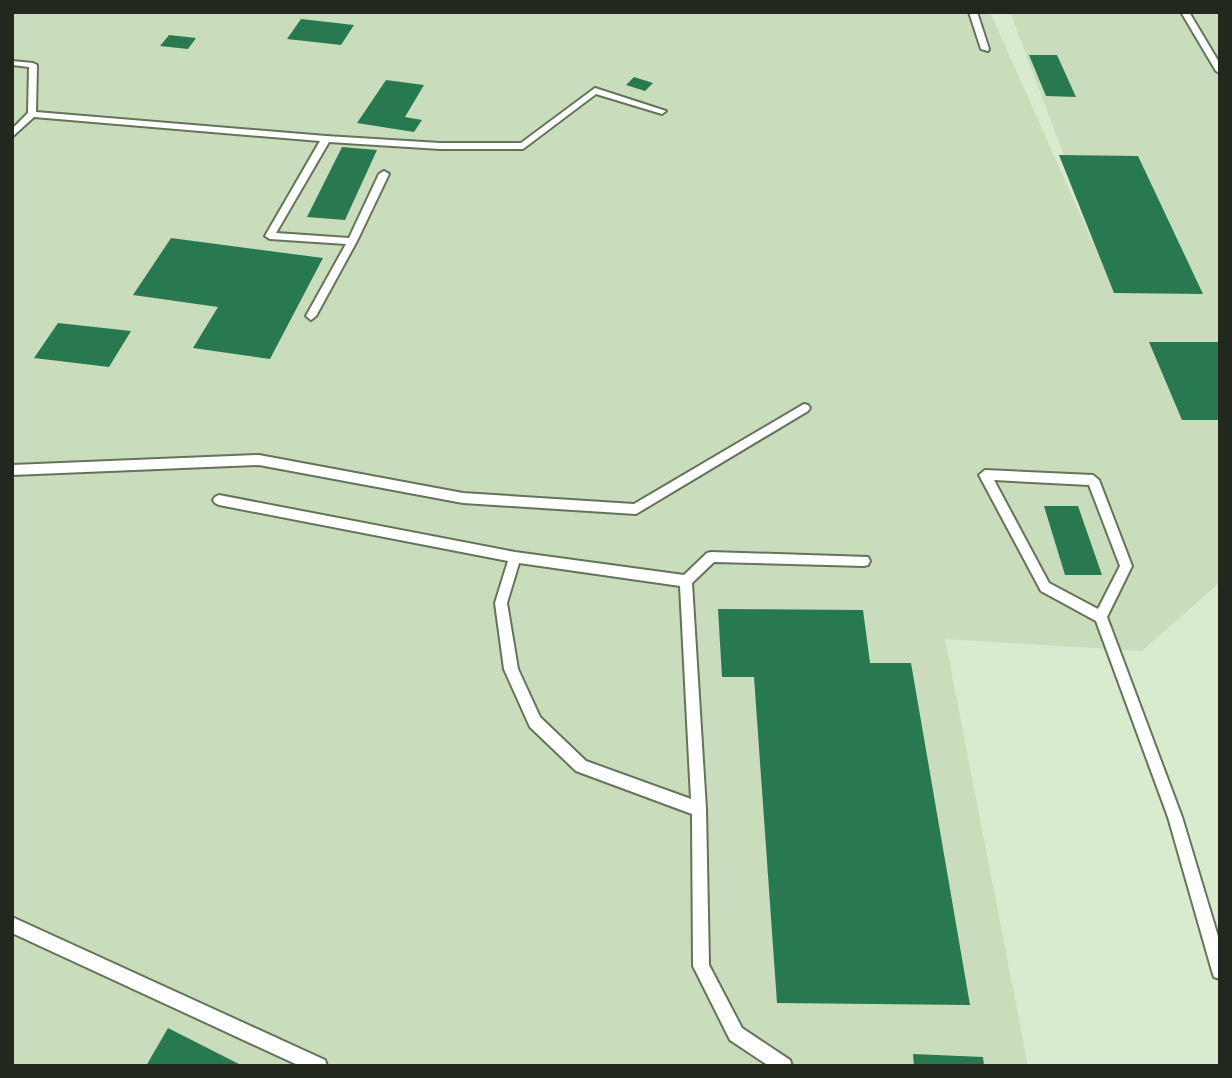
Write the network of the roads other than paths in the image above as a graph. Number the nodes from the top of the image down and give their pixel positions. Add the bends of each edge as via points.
1 (974, 12) edge
2 (1185, 12) edge
3 (985, 49) dead end
4 (12, 63) edge
5 (1220, 71) edge
6 (663, 111) dead end
7 (32, 114) junction
8 (12, 134) edge
9 (326, 139) junction
10 (384, 174) dead end
11 (352, 242) junction
12 (311, 316) dead end
13 (804, 408) dead end
14 (12, 470) edge
15 (219, 500) dead end
16 (515, 556) junction
17 (863, 561) dead end
18 (685, 581) junction
19 (1101, 617) junction
20 (699, 809) junction
21 (12, 925) edge
22 (1220, 971) edge
23 (319, 1066) edge
24 (784, 1066) edge

1 - 3 lane
2 - 5 lane
4 - 7 lane via 33,65
6 - 9 lane via 595,91 523,146
7 - 8 lane
7 - 9 lane
9 - 11 lane via 270,236
10 - 11 lane
11 - 12 lane
13 - 14 lane via 636,509 463,498 259,460
15 - 16 lane
16 - 18 lane
16 - 20 lane via 502,603 511,669 536,722 581,766
17 - 18 lane via 711,557
18 - 20 lane
19 - 19 lane via 1045,587 985,475 1093,480 1126,566
19 - 22 lane via 1175,817
20 - 24 lane via 701,966 736,1034
21 - 23 lane

